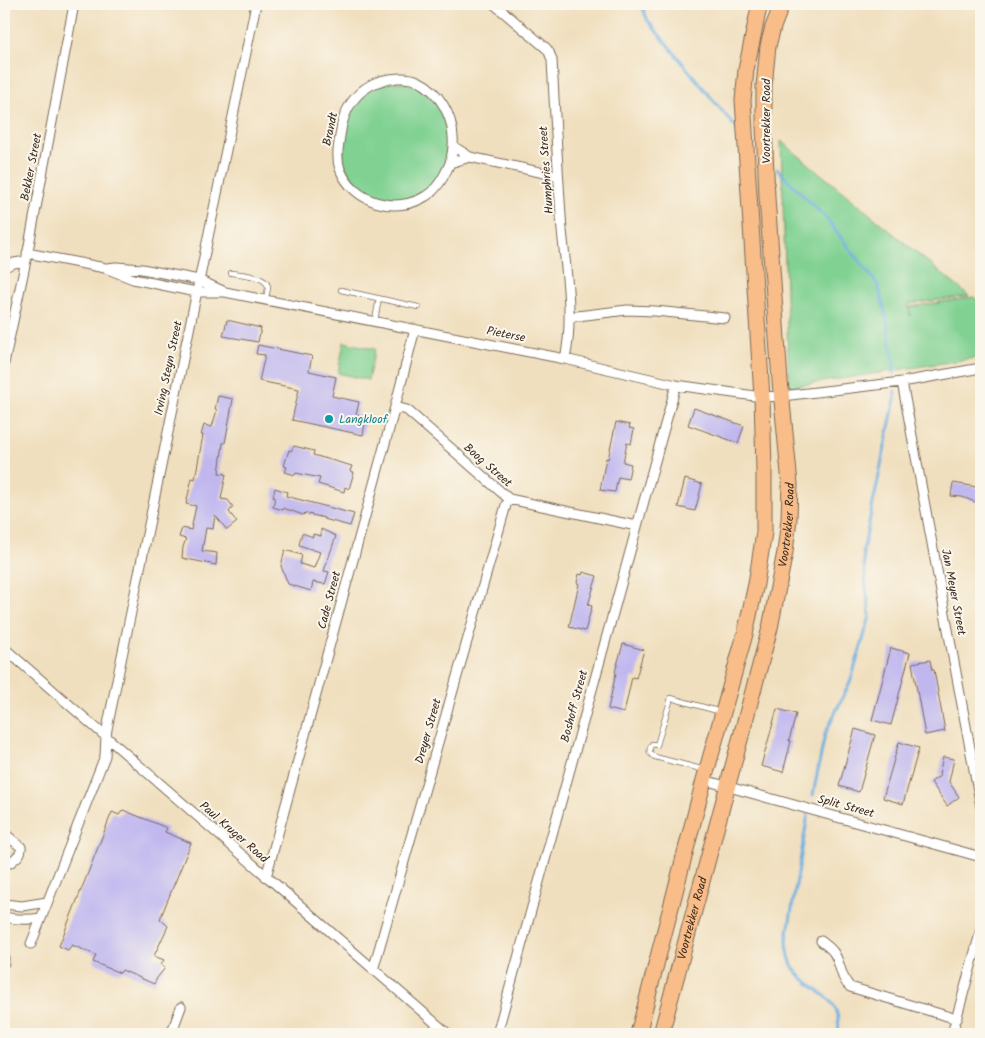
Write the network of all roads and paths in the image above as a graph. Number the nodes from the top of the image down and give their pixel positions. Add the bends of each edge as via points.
1 (74, 4) edge
2 (256, 4) edge
3 (494, 4) edge
4 (761, 4) edge
5 (782, 4) edge
6 (453, 146) junction
7 (470, 158) junction
8 (450, 163) junction
9 (558, 176) junction
10 (26, 257) junction
11 (4, 267) edge
12 (105, 268) junction
13 (231, 273) dead end
14 (199, 280) junction
15 (341, 290) dead end
16 (196, 292) junction
17 (225, 292) junction
18 (379, 298) junction
19 (265, 300) junction
20 (418, 307) dead end
21 (569, 317) junction
22 (725, 318) dead end
23 (375, 321) junction
24 (415, 329) junction
25 (565, 359) junction
26 (4, 363) edge
27 (981, 368) edge
28 (902, 382) junction
29 (676, 385) junction
30 (782, 396) junction
31 (762, 397) junction
32 (395, 407) junction
33 (509, 499) junction
34 (637, 526) junction
35 (4, 648) edge
36 (723, 712) junction
37 (106, 736) junction
38 (705, 775) junction
39 (727, 786) junction
40 (981, 807) edge
41 (4, 833) edge
42 (981, 857) edge
43 (4, 863) edge
44 (266, 877) junction
45 (47, 902) junction
46 (4, 904) edge
47 (4, 917) edge
48 (41, 918) junction
49 (981, 930) edge
50 (821, 942) dead end
51 (31, 944) dead end
52 (4, 956) edge
53 (4, 963) edge
54 (374, 970) junction
55 (181, 1007) dead end
56 (957, 1019) junction
57 (171, 1034) edge
58 (448, 1034) edge
59 (497, 1034) edge
60 (638, 1034) edge
61 (661, 1034) edge
62 (952, 1034) edge

1 - 10 street, Bekker Street
2 - 14 street, Irving Steyn Street
3 - 9 street, Humphries Street via 550,55
4 - 31 main road, Voortrekker Road via 746,70 743,100
5 - 30 main road, Voortrekker Road via 768,46 764,86 768,207
6 - 7 street
6 - 8 street, Brandt
6 - 8 street, Brandt via 450,118 442,102 417,81 396,78 368,86 357,95 348,106 340,135 339,168 356,193 370,201 398,206 413,204 428,195 444,178
7 - 8 street
7 - 9 street
9 - 21 street, Humphries Street
10 - 11 street
10 - 12 street, Pieterse
10 - 26 street, Bekker Street
12 - 14 street, Pieterse via 142,269
12 - 16 street, Pieterse via 133,279
13 - 19 lane via 262,279 268,287
14 - 16 street, Irving Steyn Street
14 - 17 street, Pieterse
15 - 18 lane
16 - 17 street, Pieterse
16 - 37 street, Irving Steyn Street
17 - 19 street, Pieterse
18 - 20 lane
18 - 23 lane
19 - 23 street, Pieterse
21 - 22 street via 627,310
21 - 25 street, Humphries Street
23 - 24 street, Pieterse
24 - 25 street, Pieterse
24 - 32 street, Cade Street
25 - 29 street, Pieterse
27 - 28 street, Pieterse
28 - 30 street, Pieterse
28 - 40 street, Jan Meyer Street
29 - 31 street, Pieterse
29 - 34 street, Boshoff Street
30 - 31 street, Pieterse
30 - 39 main road, Voortrekker Road via 790,484 785,552 770,628
31 - 36 main road, Voortrekker Road via 764,532 745,634
32 - 33 street, Boog Street via 407,410
32 - 44 street, Cade Street
33 - 34 street, Boog Street
33 - 54 street, Dreyer Street
34 - 59 street, Boshoff Street
35 - 37 street, Paul Kruger Road
36 - 38 main road, Voortrekker Road
36 - 38 lane via 671,698 657,745 651,746 650,754 655,757
37 - 44 street, Paul Kruger Road
37 - 45 street, Irving Steyn Street via 105,756
38 - 39 street, Split Street
38 - 60 main road, Voortrekker Road
39 - 42 street, Split Street
39 - 61 main road, Voortrekker Road
41 - 43 street via 21,847 21,853 10,863
44 - 54 street, Paul Kruger Road
45 - 46 street via 22,906
45 - 48 street, Irving Steyn Street
47 - 48 street via 14,920
48 - 51 street, Irving Steyn Street
49 - 56 street
50 - 56 street via 832,950 848,985
52 - 53 street
54 - 58 street, Paul Kruger Road
55 - 57 street
56 - 62 street

